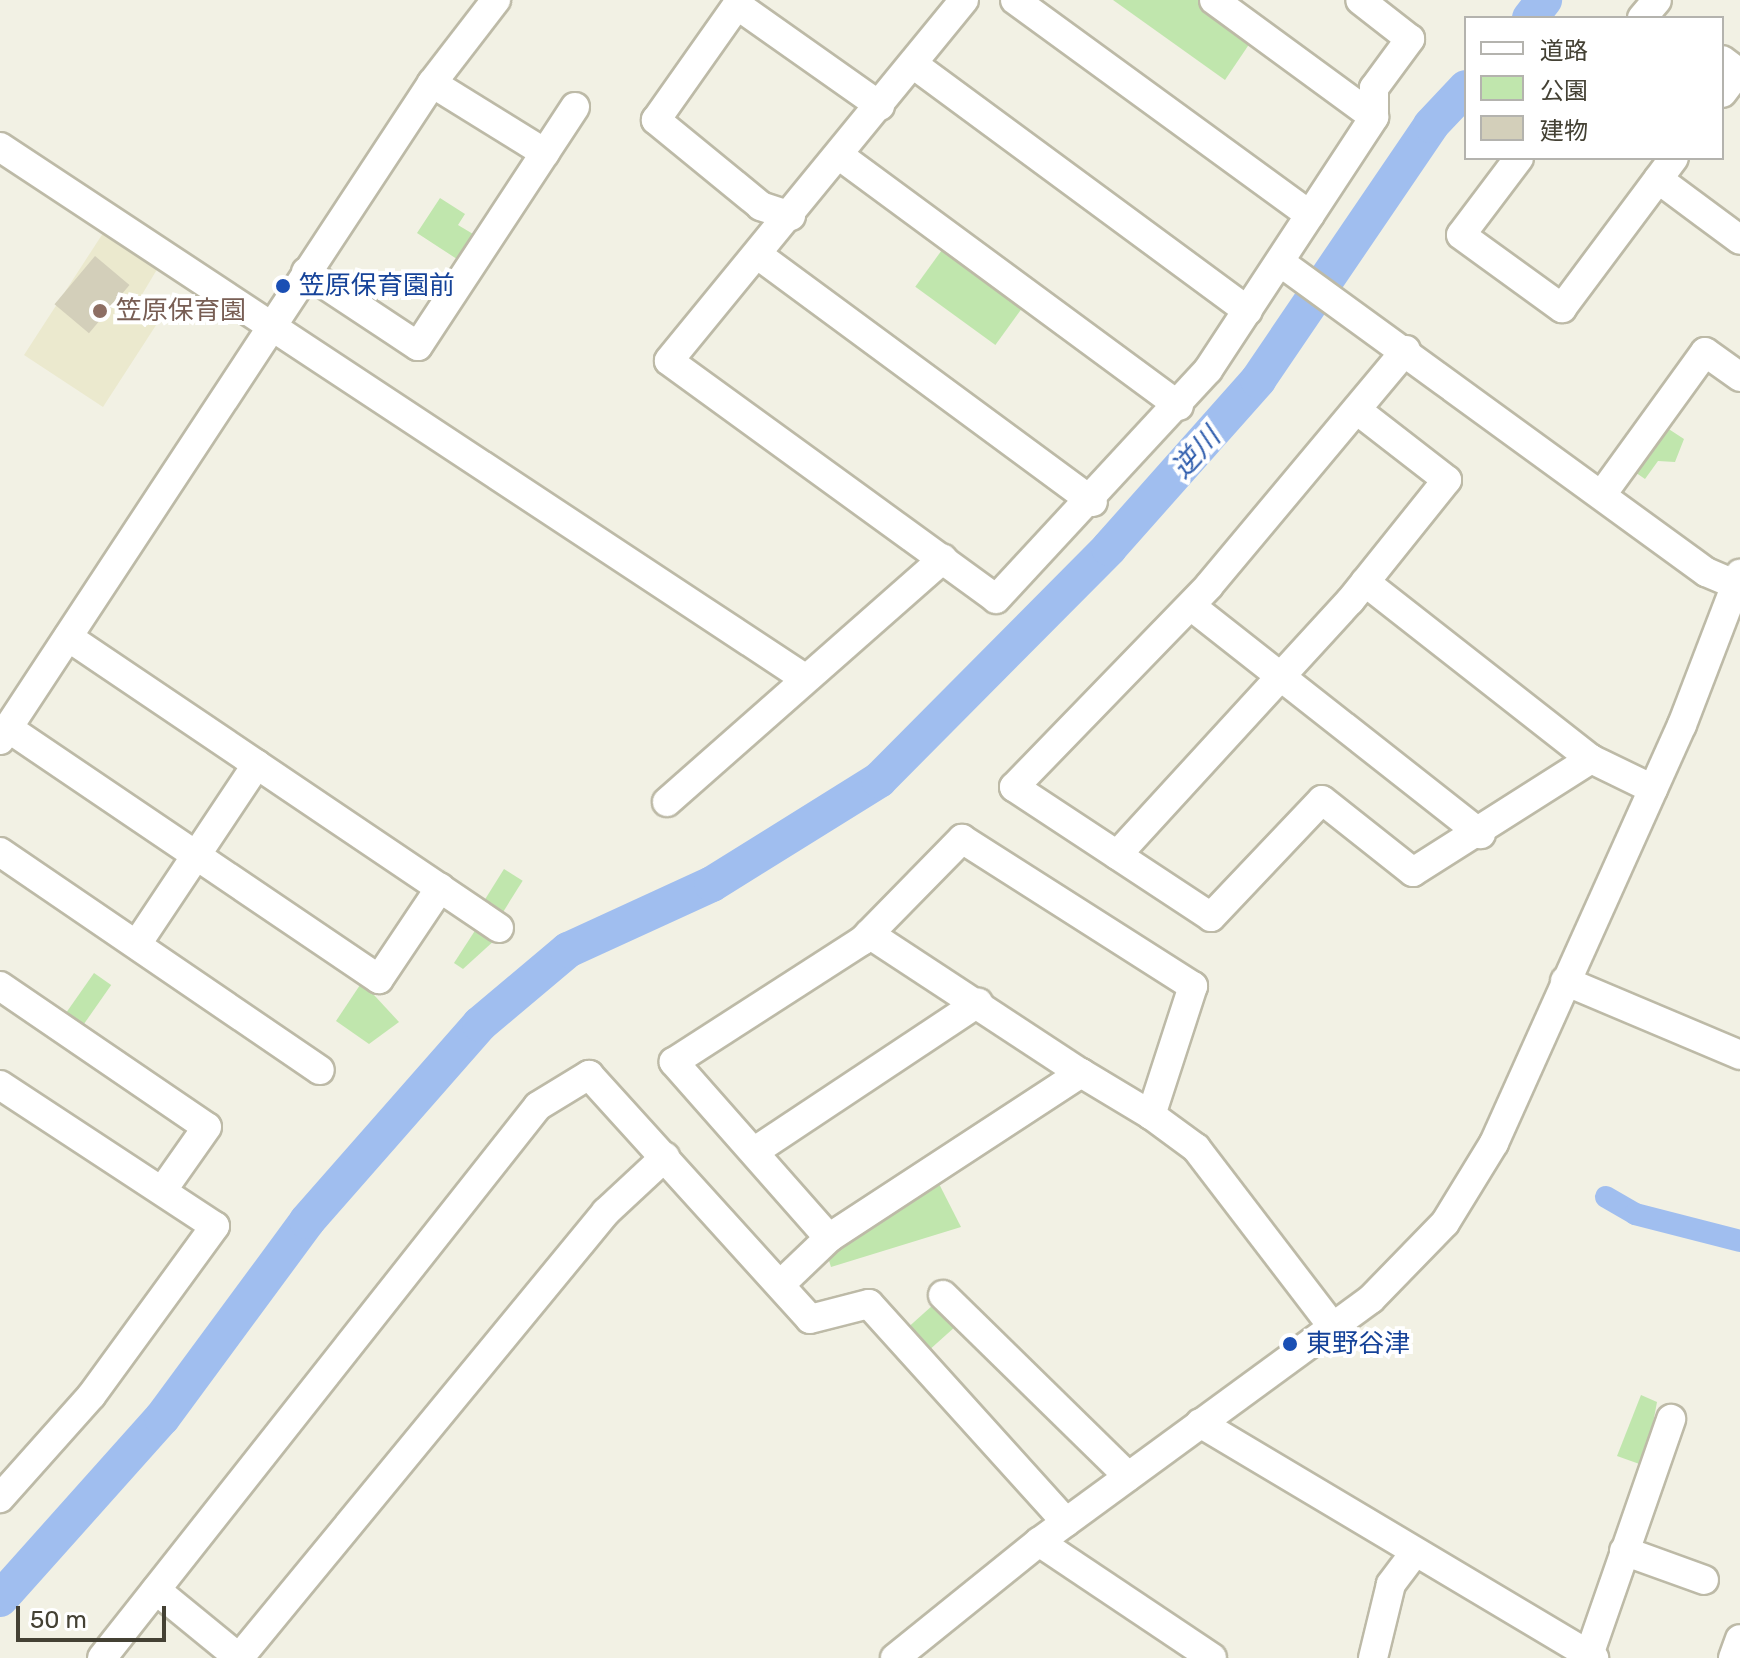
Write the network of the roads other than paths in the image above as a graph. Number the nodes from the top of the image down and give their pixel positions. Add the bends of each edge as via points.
1 (496, 0) edge
2 (964, 0) edge
3 (1015, 0) edge
4 (1214, 0) edge
5 (1360, 0) edge
6 (913, 64) junction
7 (432, 83) junction
8 (880, 106) junction
9 (575, 107) dead end
10 (1374, 117) junction
11 (0, 147) edge
12 (545, 153) junction
13 (840, 156) junction
14 (1517, 160) edge
15 (1666, 169) edge
16 (1310, 215) junction
17 (791, 216) junction
18 (1740, 240) edge
19 (758, 255) junction
20 (1287, 267) junction
21 (306, 272) junction
22 (1248, 311) junction
23 (270, 327) junction
24 (1406, 350) junction
25 (1740, 377) edge
26 (1179, 406) junction
27 (1358, 411) junction
28 (1603, 493) junction
29 (1093, 502) junction
30 (943, 559) junction
31 (1738, 579) edge
32 (1365, 582) junction
33 (1191, 606) junction
34 (68, 637) junction
35 (803, 677) junction
36 (1281, 678) junction
37 (4, 734) edge
38 (1591, 759) junction
39 (257, 764) junction
40 (1653, 789) junction
41 (667, 802) dead end
42 (1481, 834) junction
43 (0, 852) edge
44 (1117, 855) junction
45 (195, 856) junction
46 (440, 888) junction
47 (499, 928) dead end
48 (869, 934) junction
49 (137, 944) junction
50 (1565, 981) junction
51 (0, 986) edge
52 (978, 1003) junction
53 (1740, 1055) edge
54 (320, 1070) dead end
55 (1081, 1073) junction
56 (0, 1085) edge
57 (1151, 1115) junction
58 (755, 1151) junction
59 (665, 1157) junction
60 (162, 1191) junction
61 (829, 1238) junction
62 (782, 1283) junction
63 (943, 1295) dead end
64 (1333, 1327) junction
65 (1671, 1419) dead end
66 (1200, 1423) junction
67 (1128, 1476) junction
68 (0, 1498) edge
69 (1066, 1522) junction
70 (1039, 1542) junction
71 (1624, 1551) junction
72 (1414, 1554) junction
73 (1704, 1580) dead end
74 (156, 1590) junction
75 (1740, 1639) edge
76 (1591, 1656) edge
77 (102, 1658) edge
78 (895, 1658) edge
79 (1212, 1658) edge
80 (1373, 1658) edge
81 (1733, 1658) edge

1 - 7 street
2 - 6 street
3 - 16 street
4 - 10 street
5 - 10 street via 1410,39 1374,88
6 - 8 street
6 - 22 street
7 - 12 street
7 - 21 street
8 - 13 street
8 - 17 street via 737,5 656,120 761,206
9 - 12 street
10 - 16 street
11 - 23 street
12 - 21 street via 418,346
13 - 17 street
13 - 26 street
14 - 15 street via 1461,235 1562,308
15 - 18 street
16 - 20 street
17 - 19 street
19 - 29 street
19 - 30 street via 669,361 670,369
20 - 22 street
20 - 24 street
21 - 23 street
22 - 26 street
23 - 34 street
23 - 35 street
24 - 27 street
24 - 28 street
25 - 28 street via 1705,352
26 - 29 street
27 - 32 street via 1447,480
27 - 33 street
28 - 31 street via 1706,572
29 - 30 street via 996,599
30 - 35 street
31 - 40 street
32 - 36 street
32 - 38 street
33 - 36 street
33 - 44 street via 1014,787
34 - 37 street
34 - 39 street
35 - 41 street
36 - 42 street
36 - 44 street
37 - 45 street
38 - 40 street
38 - 42 street
39 - 45 street
39 - 46 street
40 - 50 street
42 - 44 street via 1413,872 1322,800 1211,917
43 - 49 street
45 - 46 street via 379,979
45 - 49 street
46 - 47 street
48 - 52 street
48 - 57 street via 962,839 1065,903 1193,986
48 - 58 street via 674,1062
49 - 54 street
50 - 53 street
50 - 64 street via 1473,1182 1408,1266
51 - 60 street via 207,1127
52 - 55 street
52 - 58 street
55 - 57 street
55 - 61 street
56 - 60 street
57 - 64 street via 1196,1148
58 - 61 street
59 - 62 street
59 - 74 street via 606,1212 239,1658
59 - 74 street via 589,1075 538,1106
60 - 68 street via 215,1226 91,1396
61 - 62 street
62 - 69 street via 810,1319 869,1304
63 - 67 street
64 - 66 street
65 - 71 street
66 - 67 street
66 - 72 street
67 - 69 street
69 - 70 street
70 - 78 street
70 - 79 street
71 - 73 street
71 - 76 street
72 - 76 street
72 - 80 street via 1391,1584
74 - 77 street
75 - 81 street

